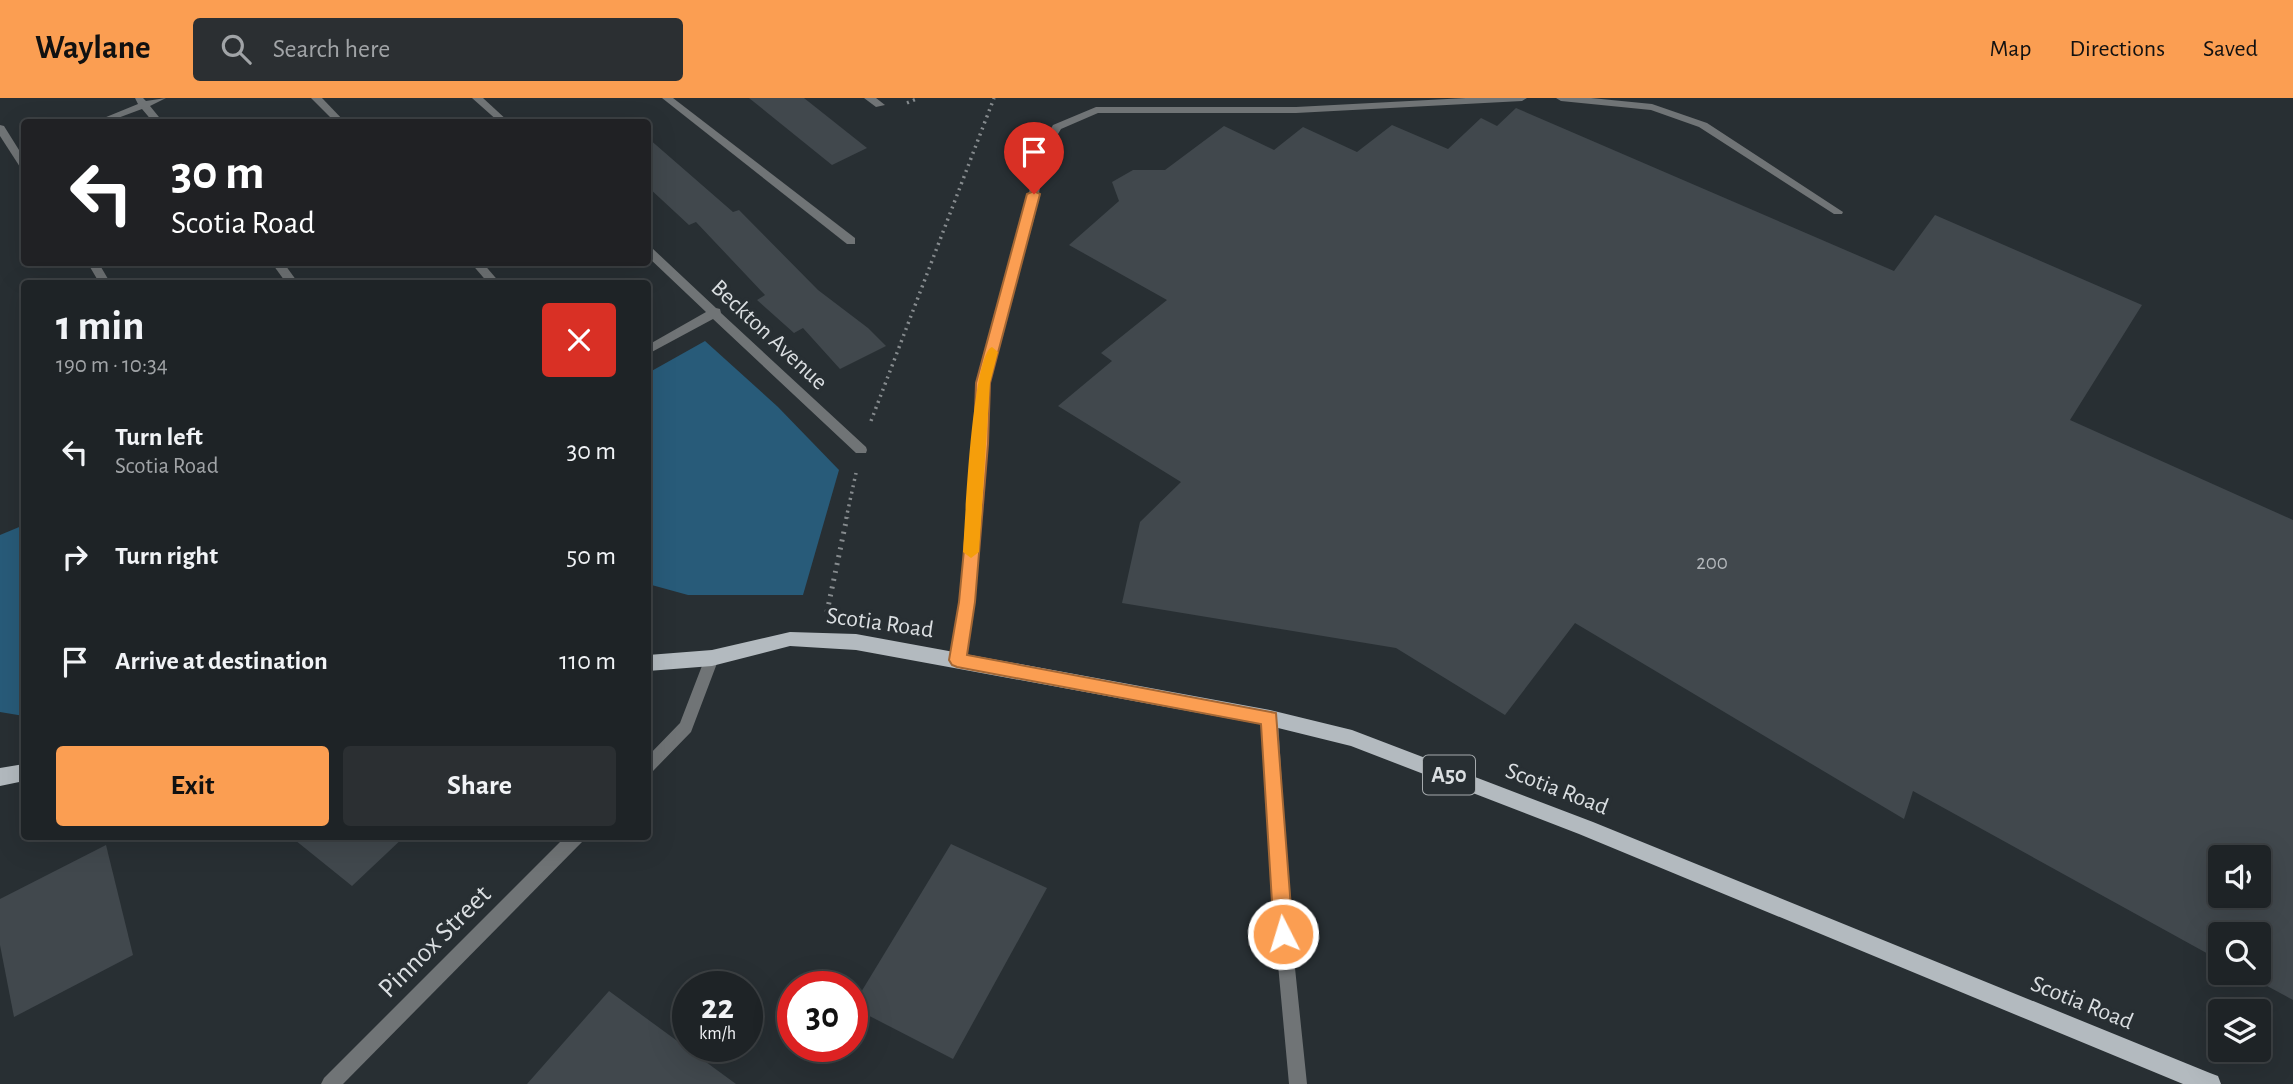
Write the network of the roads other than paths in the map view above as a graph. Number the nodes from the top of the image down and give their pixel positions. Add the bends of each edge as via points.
1 (161, 98) edge
2 (316, 98) edge
3 (477, 98) edge
4 (667, 98) edge
5 (869, 98) edge
6 (1522, 98) edge
7 (1561, 98) edge
8 (140, 101) edge
9 (880, 106) dead end
10 (105, 119) edge
11 (155, 119) edge
12 (337, 119) edge
13 (501, 119) edge
14 (0, 128) edge
15 (21, 157) edge
16 (1838, 212) dead end
17 (851, 241) dead end
18 (651, 254) edge
19 (279, 266) edge
20 (479, 266) edge
21 (291, 280) edge
22 (491, 280) edge
23 (716, 312) junction
24 (651, 348) edge
25 (860, 450) road end
26 (712, 658) junction
27 (957, 660) junction
28 (651, 663) edge
29 (1270, 718) junction
30 (651, 763) edge
31 (21, 774) edge
32 (0, 777) edge
33 (573, 840) edge
34 (330, 1084) edge
35 (1298, 1084) edge
36 (2210, 1084) edge

1 - 8 street
2 - 12 street
3 - 13 street
4 - 17 street
5 - 9 street
6 - 27 street via 1296,110 1096,110 1057,127 1041,154 1030,215 983,383 967,602
7 - 16 street via 1653,107 1703,125
8 - 10 street
8 - 11 street
14 - 15 street
18 - 23 street, Beckton Avenue
19 - 21 street
20 - 22 street
23 - 24 street
23 - 25 street, Beckton Avenue
26 - 27 main road, Scotia Road / A50 via 790,639 856,642
26 - 28 main road, Scotia Road / A50
26 - 30 street via 686,727
27 - 29 main road, Scotia Road / A50
29 - 35 street via 1281,910
29 - 36 main road, Scotia Road / A50 via 1352,738 1573,823
31 - 32 main road
33 - 34 street, Pinnox Street

